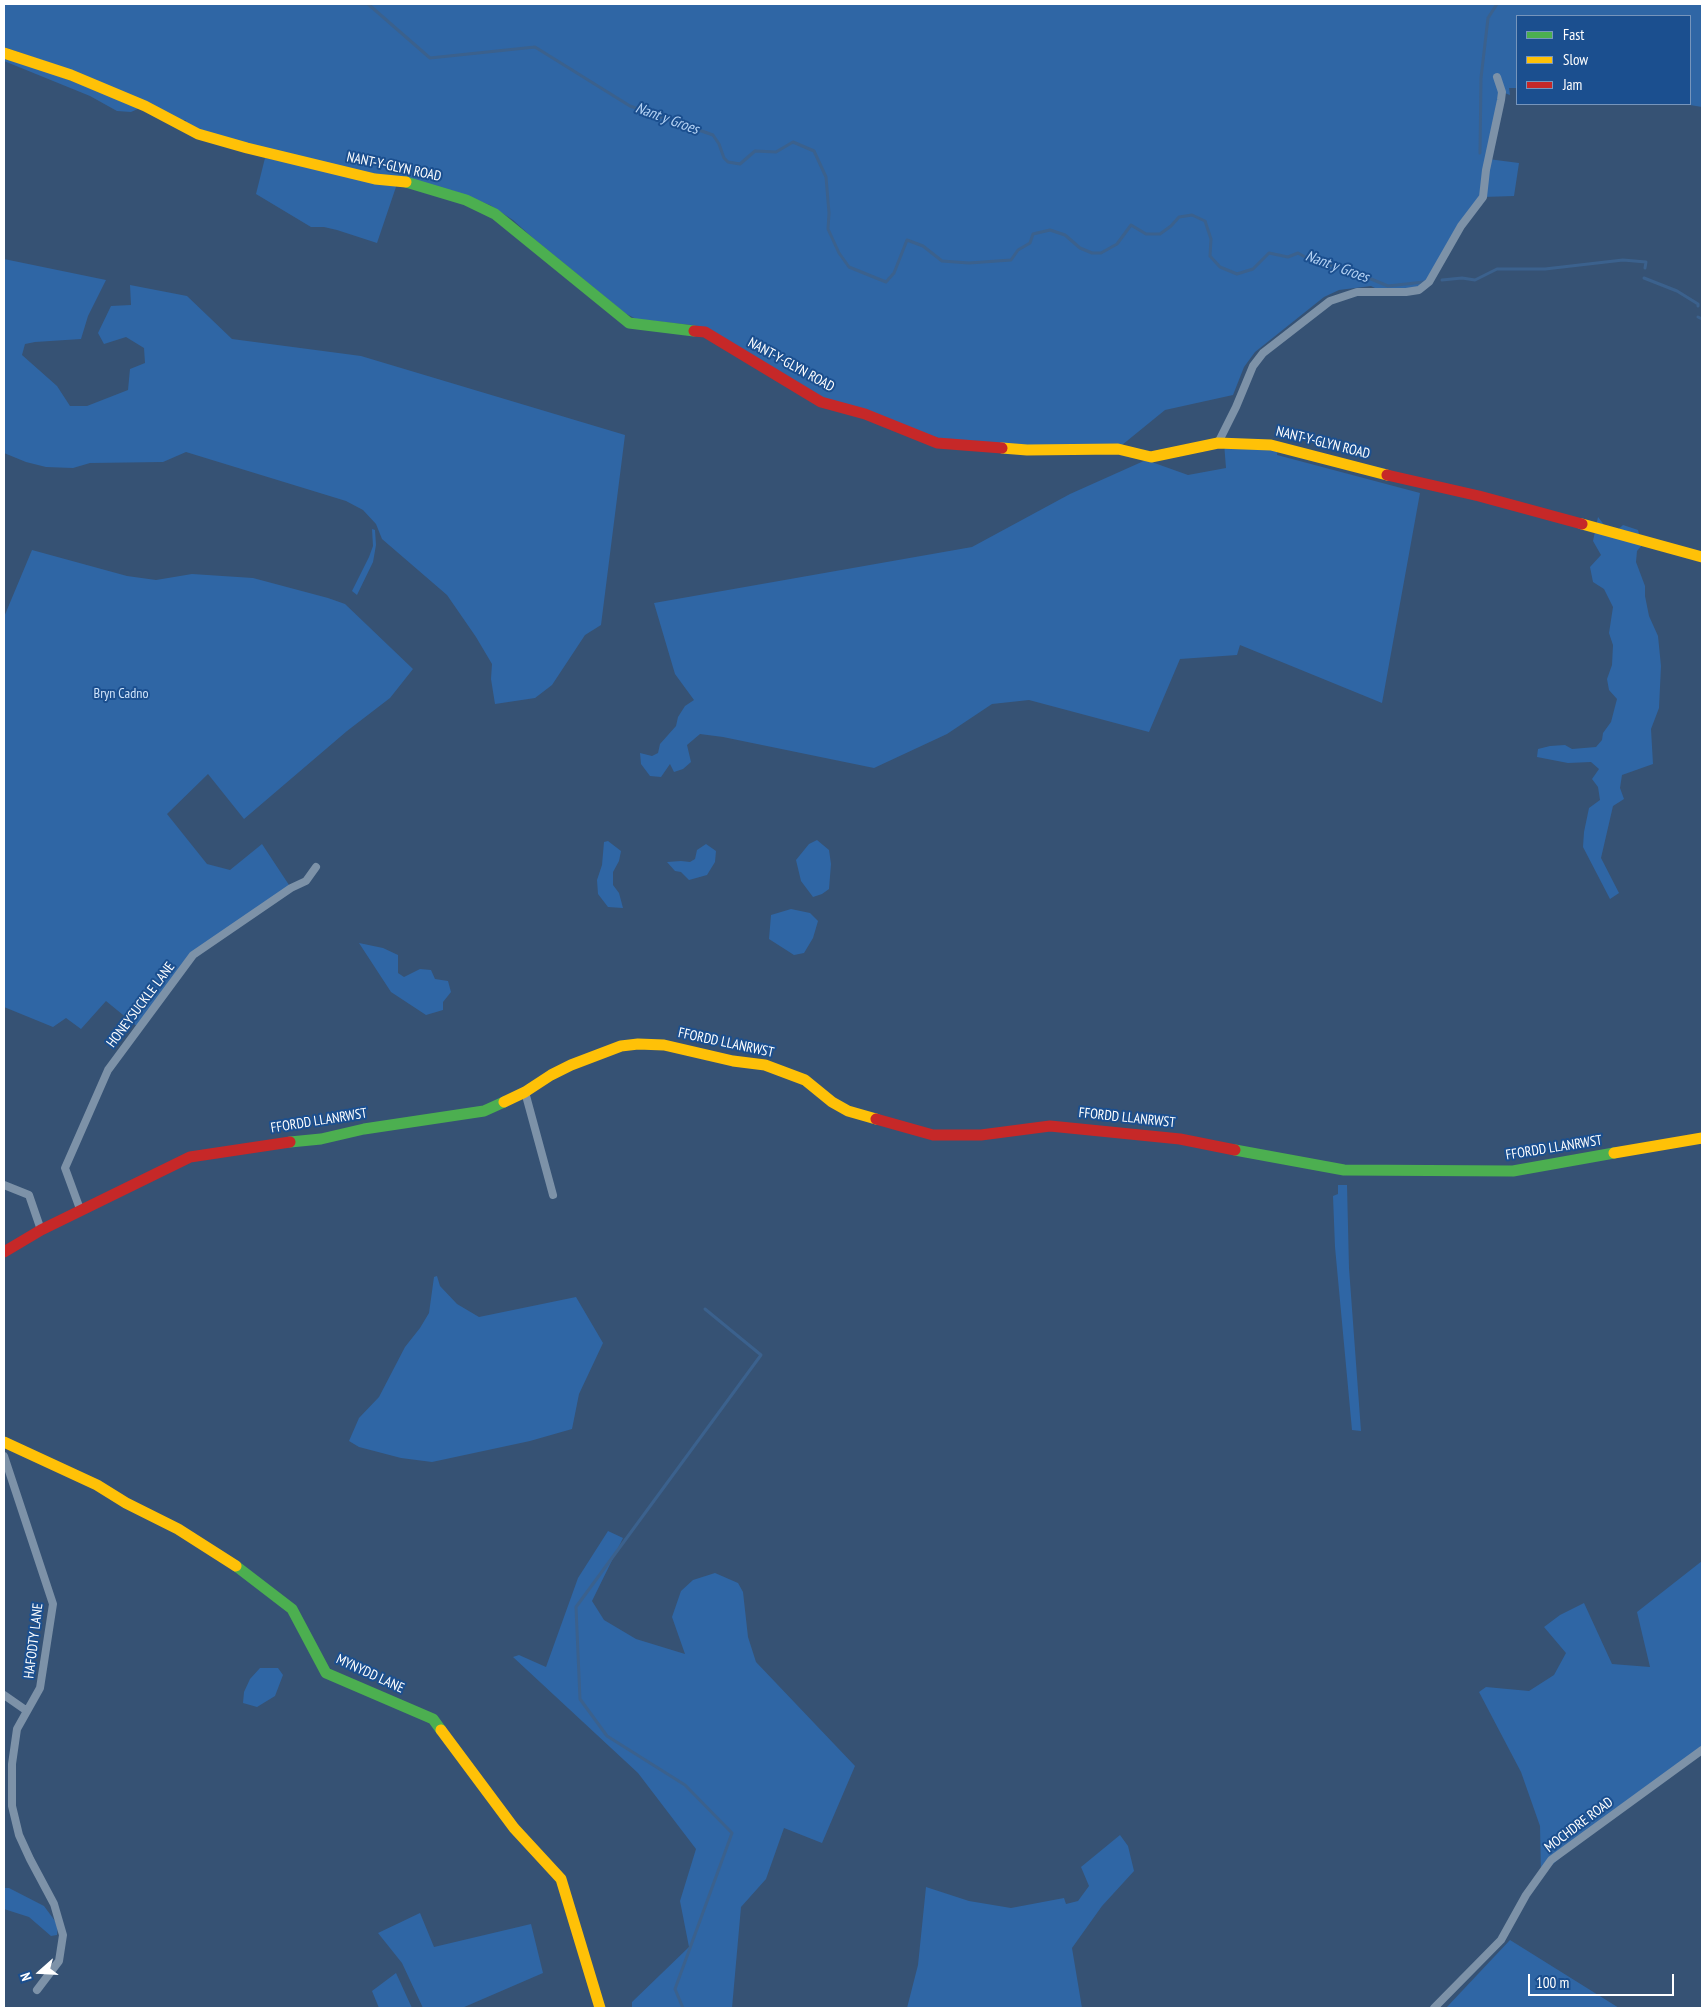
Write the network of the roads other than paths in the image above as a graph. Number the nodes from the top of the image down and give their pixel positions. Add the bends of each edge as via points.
1 (4, 53) edge
2 (1497, 77) dead end
3 (1218, 443) junction
4 (1702, 557) edge
5 (316, 867) dead end
6 (525, 1092) junction
7 (1702, 1138) edge
8 (4, 1185) edge
9 (553, 1195) dead end
10 (80, 1210) junction
11 (41, 1230) junction
12 (4, 1252) edge
13 (4, 1442) edge
14 (4, 1456) edge
15 (4, 1695) edge
16 (27, 1711) junction
17 (1702, 1750) edge
18 (12, 1806) junction
19 (4, 1810) edge
20 (37, 1990) dead end
21 (600, 2008) edge
22 (1434, 2008) edge

1 - 3 street, NANT-Y-GLYN ROAD via 71,75 145,106 198,134 375,179 419,185 466,200 495,214 629,324 705,332 821,402 865,414 937,443 1028,450 1118,448 1151,457
2 - 3 street via 1502,92 1483,197 1461,226 1429,282 1420,290 1357,292 1330,301 1263,353 1253,366
3 - 4 street, NANT-Y-GLYN ROAD via 1271,444
5 - 10 street, HONEYSUCKLE LANE via 306,881 193,955 108,1070 65,1168
6 - 7 street, FFORDD LLANRWST via 551,1075 621,1046 664,1045 765,1065 805,1080 848,1111 933,1135 981,1135 1050,1126 1180,1139 1344,1170 1513,1171
6 - 9 street
6 - 10 street, FFORDD LLANRWST via 484,1111 190,1158
8 - 11 street via 29,1195
10 - 11 street, FFORDD LLANRWST
11 - 12 street, FFORDD LLANRWST
13 - 21 street, MYNYDD LANE via 97,1485 126,1504 178,1529 246,1572 292,1609 326,1672 433,1719 514,1828 561,1879
14 - 16 street, HAFODTY LANE via 53,1604 40,1688
15 - 16 street
16 - 18 street, HAFODTY LANE via 15,1740
17 - 22 street, MOCHDRE ROAD via 1551,1860 1526,1895 1501,1940
18 - 19 street
18 - 20 street, HAFODTY LANE via 19,1835 54,1904 63,1935 60,1960

